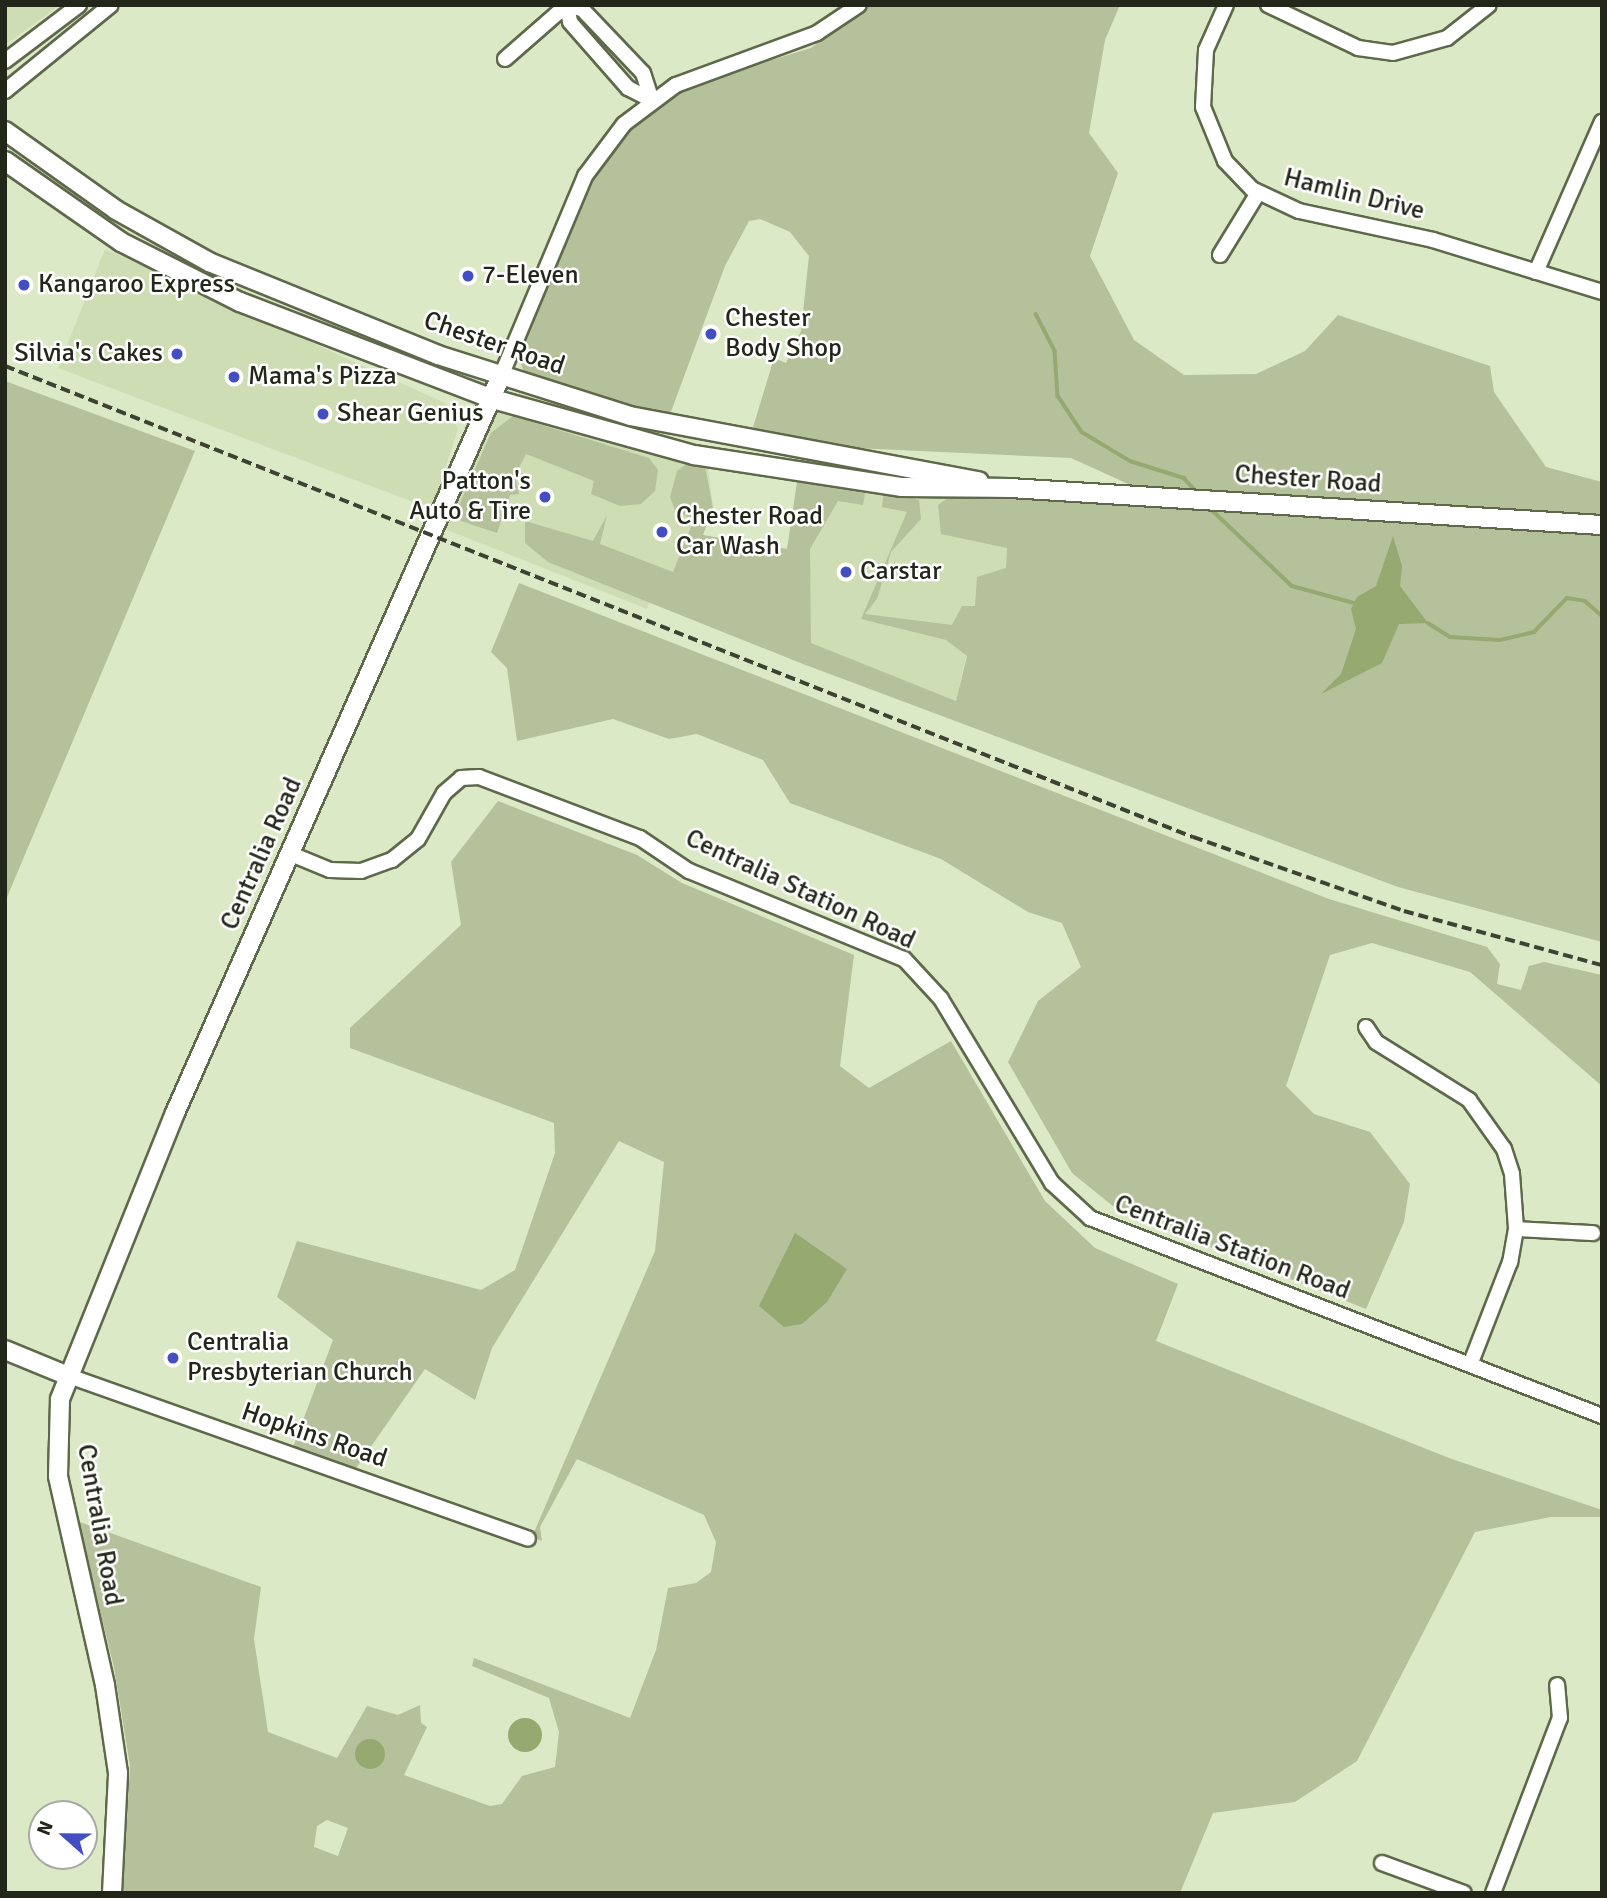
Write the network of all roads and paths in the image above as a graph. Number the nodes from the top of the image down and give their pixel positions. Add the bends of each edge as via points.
1 (79, 5) edge
2 (111, 5) edge
3 (567, 5) edge
4 (859, 5) edge
5 (1226, 5) edge
6 (1268, 5) edge
7 (1489, 5) edge
8 (505, 59) dead end
9 (5, 61) edge
10 (5, 91) edge
11 (652, 100) junction
12 (1602, 122) edge
13 (5, 131) edge
14 (5, 161) edge
15 (1258, 193) junction
16 (1220, 255) dead end
17 (1536, 272) junction
18 (1602, 292) edge
19 (501, 376) junction
20 (493, 399) junction
21 (1010, 488) junction
22 (1602, 525) edge
23 (291, 854) junction
24 (1366, 1027) dead end
25 (1516, 1229) junction
26 (1593, 1233) dead end
27 (5, 1350) edge
28 (1470, 1365) junction
29 (66, 1375) junction
30 (1602, 1416) edge
31 (528, 1539) dead end
32 (1557, 1685) dead end
33 (1382, 1863) dead end
34 (112, 1893) edge
35 (1464, 1893) edge
36 (1493, 1893) edge

1 - 9 street
2 - 10 street
3 - 8 street
3 - 11 street via 582,9 643,74
4 - 11 street, Centralia Road via 817,33 703,73
5 - 15 street, Hamlin Drive via 1206,50 1203,107 1225,161
6 - 7 street via 1358,48 1393,53 1447,38
11 - 19 street, Centralia Road via 610,139 585,176
12 - 17 street
13 - 19 main road, Chester Road via 116,210 209,262
14 - 20 main road, Chester Road via 97,227 180,274 296,326
15 - 16 street
15 - 17 street, Hamlin Drive via 1328,219 1433,240
17 - 18 street, Hamlin Drive
19 - 20 main road, Centralia Road
19 - 21 main road, Chester Road via 702,432
20 - 21 main road, Chester Road via 627,439 791,474 901,487
20 - 23 main road, Centralia Road
21 - 22 main road, Chester Road
23 - 28 street, Centralia Station Road via 330,870 361,871 392,860 418,839 444,793 461,778 480,776 640,838 689,871 904,959 941,999 1052,1183 1090,1218
23 - 29 main road, Centralia Road
24 - 25 street via 1394,1054 1450,1084 1489,1126 1512,1174
25 - 26 street
25 - 28 street via 1510,1262
27 - 29 main road, Hopkins Road
28 - 30 street, Centralia Station Road
29 - 31 street, Hopkins Road
29 - 34 main road, Centralia Road via 56,1425 58,1476 114,1734 119,1813
32 - 36 street via 1560,1718
33 - 35 street

